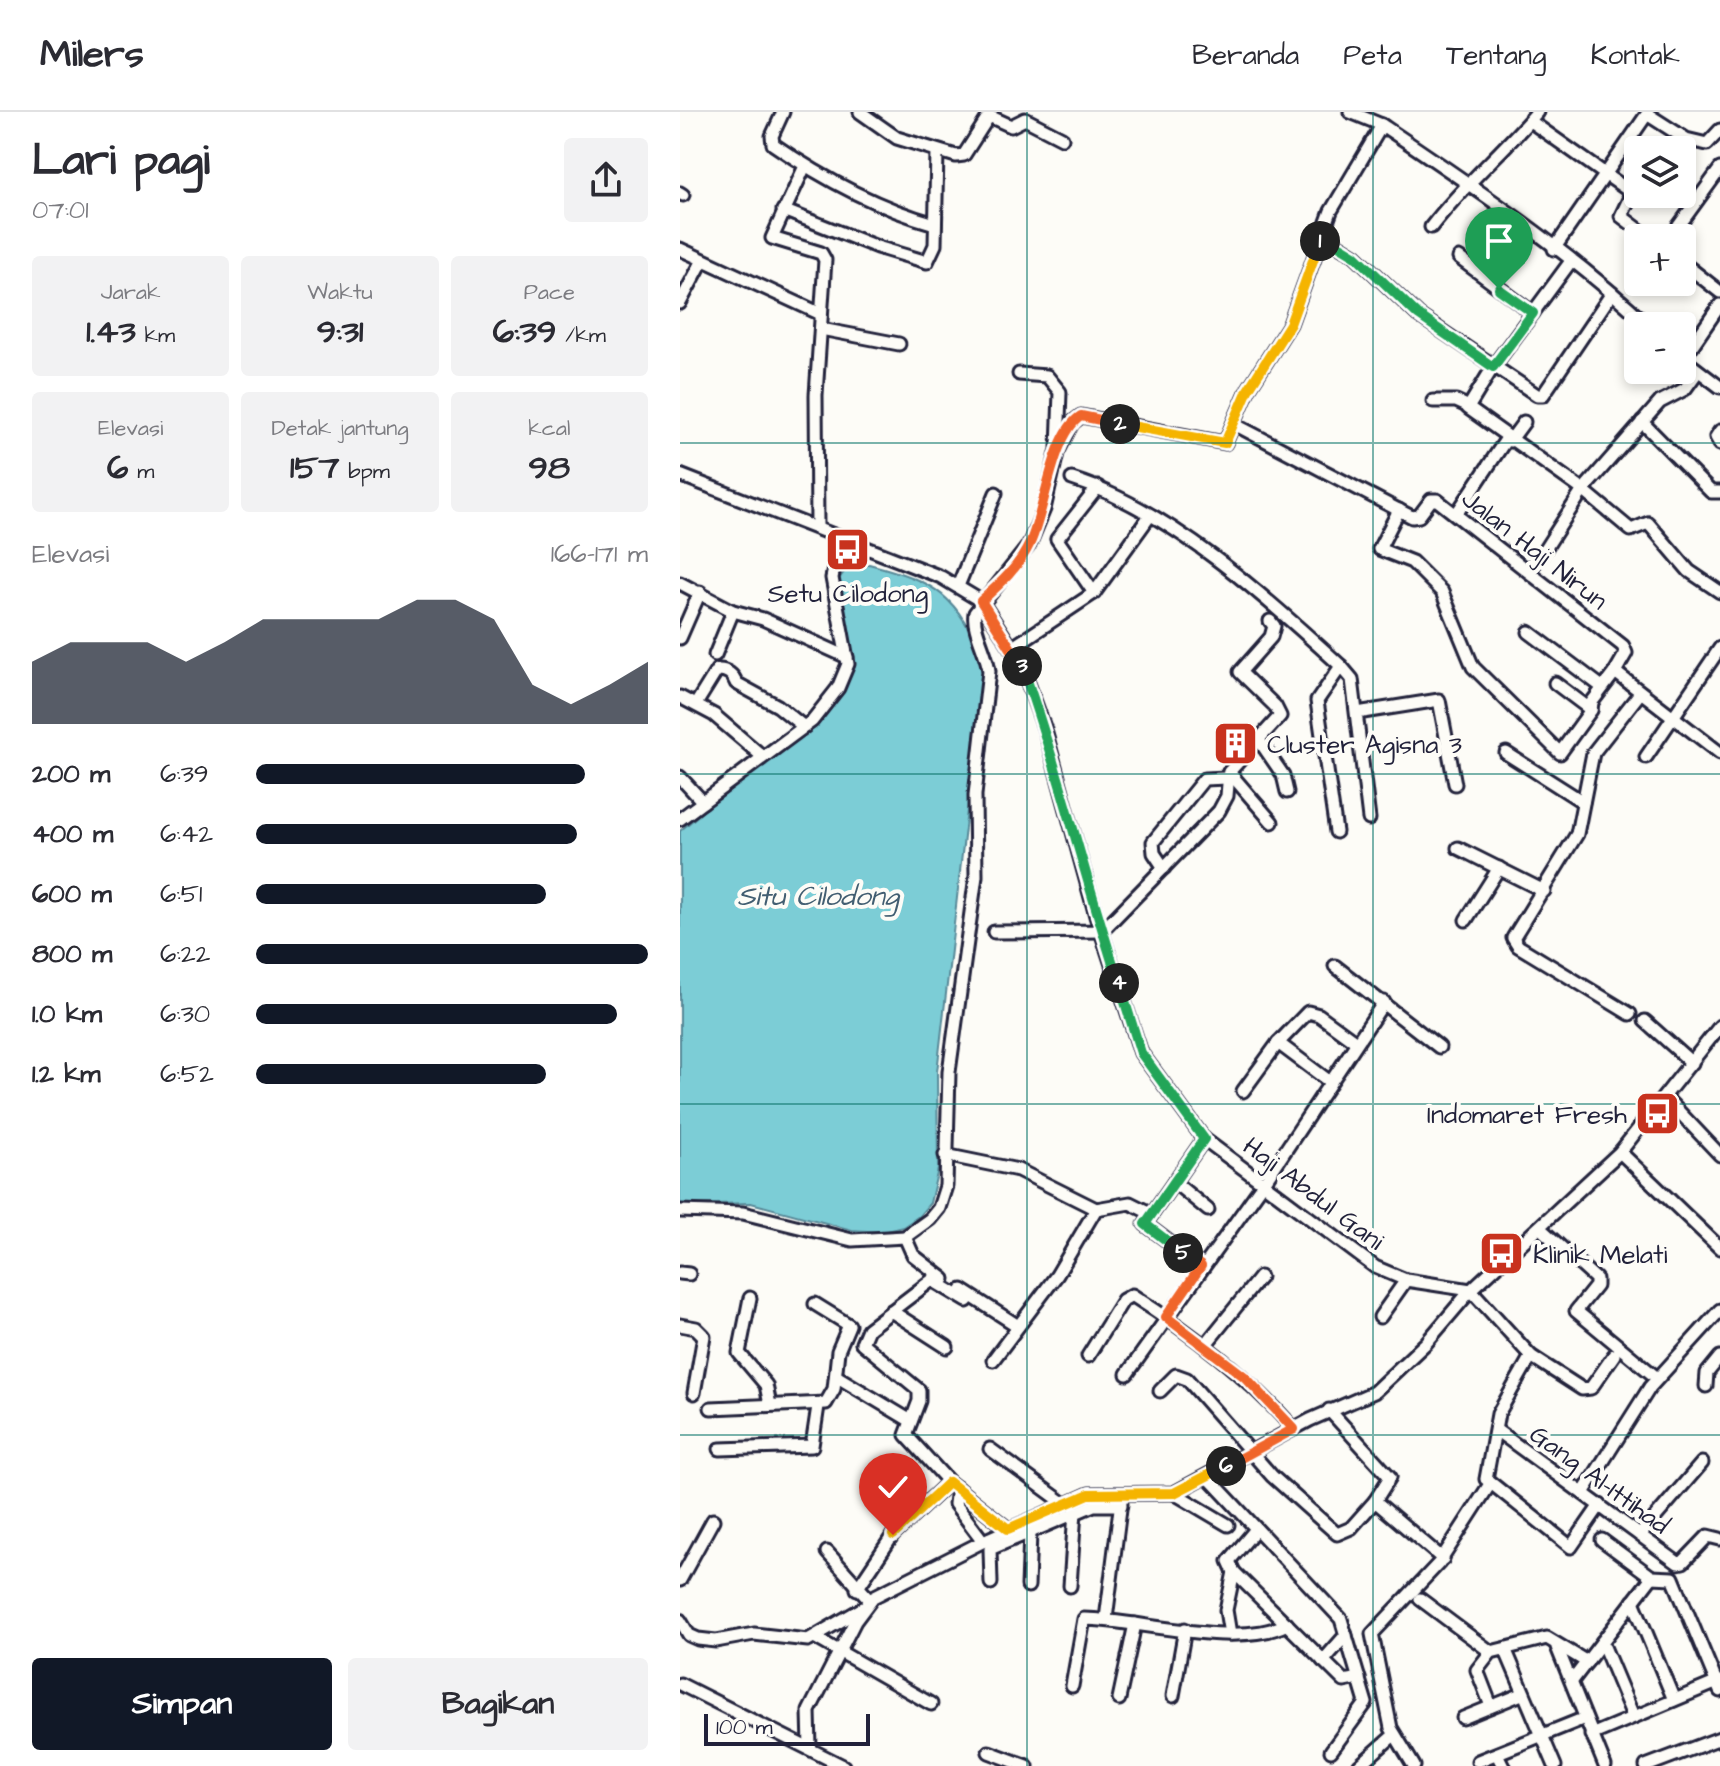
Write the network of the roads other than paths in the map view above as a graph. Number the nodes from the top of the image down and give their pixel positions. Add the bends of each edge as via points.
1 (783, 112) edge
2 (860, 112) edge
3 (1350, 112) edge
4 (1646, 113) edge
5 (1533, 116) edge
6 (877, 117) edge
7 (1382, 125) junction
8 (1720, 130) edge
9 (1062, 138) dead end
10 (937, 152) junction
11 (805, 166) junction
12 (1720, 169) edge
13 (1604, 175) junction
14 (1469, 183) junction
15 (783, 210) junction
16 (935, 224) junction
17 (1632, 224) edge
18 (1680, 224) edge
19 (1431, 227) dead end
20 (1322, 235) junction
21 (680, 249) edge
22 (1554, 249) junction
23 (1459, 258) dead end
24 (703, 260) junction
25 (1571, 261) junction
26 (1696, 273) edge
27 (1720, 292) edge
28 (1612, 293) junction
29 (680, 303) edge
30 (1720, 305) edge
31 (815, 311) junction
32 (1633, 312) edge
33 (1533, 313) junction
34 (821, 329) junction
35 (1696, 339) edge
36 (899, 344) dead end
37 (1493, 367) junction
38 (1698, 371) joint
39 (1019, 374) dead end
40 (1720, 387) edge
41 (1433, 401) dead end
42 (1467, 406) junction
43 (1524, 422) dead end
44 (1642, 422) junction
45 (1234, 424) junction
46 (1720, 431) edge
47 (1509, 439) junction
48 (1720, 444) edge
49 (1057, 453) junction
50 (680, 475) edge
51 (1072, 479) dead end
52 (1098, 487) junction
53 (1583, 490) junction
54 (1720, 492) edge
55 (996, 493) dead end
56 (1399, 510) junction
57 (1457, 513) junction
58 (1149, 517) junction
59 (817, 527) junction
60 (840, 539) junction
61 (1528, 570) junction
62 (680, 583) edge
63 (958, 586) junction
64 (1718, 587) edge
65 (700, 592) junction
66 (1094, 593) junction
67 (981, 601) junction
68 (733, 611) junction
69 (1270, 621) dead end
70 (1529, 632) dead end
71 (680, 638) edge
72 (1013, 647) junction
73 (1720, 648) edge
74 (715, 655) dead end
75 (847, 657) junction
76 (1341, 666) junction
77 (1615, 672) junction
78 (1555, 683) dead end
79 (1602, 687) junction
80 (1640, 693) junction
81 (680, 697) edge
82 (696, 704) junction
83 (1591, 710) junction
84 (1357, 713) junction
85 (1676, 717) junction
86 (804, 727) junction
87 (1259, 740) junction
88 (1506, 753) dead end
89 (1720, 753) edge
90 (762, 756) junction
91 (1646, 757) dead end
92 (1228, 775) junction
93 (680, 777) edge
94 (1455, 784) dead end
95 (1287, 792) dead end
96 (703, 802) junction
97 (1583, 802) junction
98 (680, 819) edge
99 (1369, 819) dead end
100 (1272, 822) dead end
101 (1336, 832) dead end
102 (1458, 848) dead end
103 (1164, 868) junction
104 (1499, 868) junction
105 (1544, 891) junction
106 (1466, 920) dead end
107 (1102, 931) junction
108 (994, 932) dead end
109 (1335, 966) dead end
110 (1384, 1002) junction
111 (1630, 1014) dead end
112 (1645, 1021) dead end
113 (1719, 1028) edge
114 (1356, 1042) junction
115 (1278, 1043) junction
116 (1439, 1047) dead end
117 (1692, 1063) junction
118 (1330, 1082) junction
119 (1243, 1091) dead end
120 (1666, 1098) junction
121 (1204, 1139) junction
122 (1620, 1152) junction
123 (945, 1155) junction
124 (1720, 1155) edge
125 (1174, 1182) junction
126 (1263, 1184) junction
127 (1096, 1209) junction
128 (1208, 1210) dead end
129 (680, 1211) edge
130 (1152, 1214) junction
131 (1540, 1228) junction
132 (905, 1237) junction
133 (1720, 1248) edge
134 (1201, 1266) junction
135 (1260, 1277) dead end
136 (1406, 1280) junction
137 (1471, 1290) junction
138 (750, 1298) dead end
139 (967, 1301) dead end
140 (815, 1304) dead end
141 (1720, 1310) edge
142 (891, 1311) junction
143 (1166, 1317) junction
144 (1380, 1317) dead end
145 (680, 1325) edge
146 (1018, 1326) junction
147 (1206, 1344) junction
148 (947, 1347) dead end
149 (1614, 1355) dead end
150 (1088, 1356) dead end
151 (1531, 1356) junction
152 (1720, 1357) edge
153 (993, 1360) dead end
154 (1127, 1374) dead end
155 (836, 1376) junction
156 (1657, 1378) junction
157 (1706, 1386) dead end
158 (1160, 1391) dead end
159 (694, 1393) dead end
160 (770, 1405) junction
161 (818, 1406) junction
162 (711, 1408) dead end
163 (1329, 1410) junction
164 (911, 1421) junction
165 (1294, 1429) junction
166 (1496, 1430) junction
167 (720, 1449) dead end
168 (990, 1449) dead end
169 (1249, 1452) junction
170 (1702, 1463) dead end
171 (1208, 1477) junction
172 (1490, 1484) junction
173 (953, 1485) junction
174 (882, 1490) dead end
175 (1122, 1491) junction
176 (1174, 1493) junction
177 (1583, 1493) junction
178 (1375, 1501) junction
179 (1065, 1504) junction
180 (1121, 1505) junction
181 (1600, 1505) junction
182 (915, 1511) junction
183 (1075, 1511) junction
184 (713, 1520) dead end
185 (1228, 1525) dead end
186 (1008, 1529) junction
187 (1256, 1529) junction
188 (1030, 1533) junction
189 (1640, 1535) junction
190 (1720, 1539) edge
191 (1602, 1540) dead end
192 (983, 1541) junction
193 (827, 1552) dead end
194 (1443, 1559) junction
195 (1234, 1572) junction
196 (1652, 1577) junction
197 (680, 1580) edge
198 (991, 1583) dead end
199 (1028, 1586) dead end
200 (1070, 1586) dead end
201 (857, 1589) junction
202 (1420, 1599) dead end
203 (1633, 1601) junction
204 (867, 1604) junction
205 (1106, 1619) junction
206 (680, 1620) edge
207 (1135, 1624) junction
208 (1287, 1624) junction
209 (1185, 1629) junction
210 (1230, 1634) junction
211 (1346, 1635) junction
212 (816, 1638) junction
213 (1602, 1642) junction
214 (1557, 1646) junction
215 (840, 1650) junction
216 (1506, 1651) junction
217 (1491, 1652) junction
218 (1323, 1661) junction
219 (1587, 1662) junction
220 (1359, 1678) junction
221 (1572, 1681) junction
222 (680, 1684) edge
223 (1719, 1684) edge
224 (1072, 1686) dead end
225 (1522, 1694) junction
226 (1173, 1696) dead end
227 (1119, 1699) dead end
228 (1674, 1700) junction
229 (931, 1704) dead end
230 (1491, 1706) junction
231 (1633, 1716) junction
232 (1463, 1718) dead end
233 (1585, 1718) junction
234 (1394, 1735) junction
235 (1591, 1735) junction
236 (1542, 1736) junction
237 (1720, 1738) edge
238 (816, 1751) junction
239 (1331, 1751) dead end
240 (989, 1752) dead end
241 (1497, 1754) junction
242 (1478, 1761) dead end
243 (813, 1766) edge
244 (843, 1766) edge
245 (1026, 1766) edge
246 (1359, 1766) edge
247 (1414, 1766) edge
248 (1503, 1766) edge
249 (1555, 1766) edge
250 (1605, 1766) edge
251 (1646, 1766) edge

1 - 11 street via 773,144
2 - 6 street
3 - 7 street
4 - 8 street via 1697,144 1707,144
4 - 13 street
5 - 13 street
5 - 14 street
6 - 10 street via 897,138
7 - 14 street
7 - 20 street
9 - 10 street via 1025,119 1011,126 989,116 964,155
10 - 16 street
11 - 15 street
11 - 16 street via 896,213
12 - 18 street
13 - 17 street via 1633,194 1621,215
13 - 22 street
14 - 19 street
14 - 22 street
15 - 16 street via 927,262 935,245
15 - 31 street via 772,238 824,255
20 - 37 street via 1355,255 1418,315
20 - 45 street via 1290,324 1264,362
21 - 24 street
22 - 25 street
23 - 33 street
24 - 29 street
24 - 31 street
25 - 28 street
25 - 33 street
26 - 27 street
28 - 32 street
28 - 37 street via 1543,395 1529,392
30 - 35 street
31 - 34 street
33 - 37 street
34 - 36 street
34 - 59 street
37 - 42 street
38 - 40 street
38 - 44 street via 1685,389 1660,402
39 - 49 street via 1047,376 1060,392
41 - 42 street
42 - 47 street
43 - 47 street
44 - 53 street
44 - 54 street via 1711,492
45 - 49 street via 1222,445 1081,416
45 - 56 street
46 - 48 street
47 - 53 street
47 - 57 street
49 - 67 street via 1029,545
50 - 59 street, Haji Abdul Gani
51 - 52 street
52 - 58 street
52 - 66 street via 1057,539
53 - 61 street
53 - 64 street via 1631,530 1648,523 1689,571
55 - 63 street
56 - 57 street, Jalan Haji Nirun via 1415,518 1434,499
56 - 83 street via 1379,549 1412,562 1442,592 1473,667 1560,753
57 - 61 street, Jalan Haji Nirun
58 - 66 street
58 - 76 street via 1210,555
59 - 60 street, Haji Abdul Gani
60 - 63 street, Haji Abdul Gani
60 - 75 street via 832,578
61 - 77 street, Jalan Haji Nirun via 1623,646 1626,653
62 - 65 street
63 - 67 street, Haji Abdul Gani
65 - 68 street
65 - 71 street
66 - 72 street
67 - 72 street, Haji Abdul Gani
67 - 123 street via 973,620 989,671 975,795 976,876 955,1015
68 - 74 street
68 - 75 street
69 - 87 street via 1271,637 1240,672 1279,711 1278,721
70 - 79 street
72 - 107 street, Haji Abdul Gani via 1045,730
73 - 85 street
75 - 86 street via 838,688
76 - 84 street via 1352,679
76 - 101 street via 1317,701
77 - 79 street
77 - 80 street
78 - 83 street
79 - 83 street
80 - 85 street
80 - 97 street via 1593,753
81 - 82 street
82 - 86 street via 721,669
82 - 90 street
84 - 94 street via 1439,700
84 - 99 street
85 - 89 street
85 - 91 street
86 - 90 street
87 - 92 street
87 - 95 street via 1283,775
88 - 97 street
90 - 96 street
92 - 100 street
92 - 103 street via 1227,796 1219,811
92 - 103 street via 1204,779 1153,842
93 - 96 street
96 - 98 street
97 - 105 street via 1577,834
102 - 104 street
103 - 107 street
104 - 105 street
104 - 106 street
105 - 111 street via 1514,941
107 - 108 street
107 - 121 street, Haji Abdul Gani via 1141,1053
109 - 110 street
110 - 114 street
110 - 116 street
112 - 117 street
113 - 117 street
114 - 115 street via 1308,1012
114 - 118 street
115 - 118 street
115 - 119 street
117 - 120 street
118 - 126 street
120 - 122 street
120 - 124 street
121 - 125 street
121 - 126 street, Haji Abdul Gani
122 - 131 street
122 - 133 street
123 - 127 street via 1018,1170
123 - 132 street via 946,1186 939,1208
125 - 128 street
125 - 130 street
126 - 134 street
126 - 136 street, Haji Abdul Gani via 1375,1267
127 - 130 street via 1130,1203
127 - 146 street via 1057,1275
129 - 132 street via 743,1213 852,1240
130 - 134 street via 1147,1227
131 - 137 street
131 - 156 street via 1596,1279 1576,1311
132 - 146 street via 923,1265
134 - 143 street
135 - 147 street
136 - 137 street, Haji Abdul Gani
136 - 144 street
137 - 151 street
137 - 163 street via 1388,1382
138 - 160 street via 739,1353 766,1385
139 - 142 street via 932,1280
140 - 155 street via 849,1325 838,1351
141 - 156 street
142 - 148 street
142 - 164 street via 868,1329 862,1343 919,1390
143 - 147 street
143 - 150 street via 1128,1295
143 - 154 street
145 - 159 street via 704,1336
146 - 153 street
147 - 165 street
149 - 151 street via 1588,1390
151 - 166 street via 1498,1414
152 - 157 street via 1707,1373
155 - 161 street via 831,1397
155 - 164 street
156 - 177 street
158 - 169 street via 1181,1376
160 - 161 street
160 - 162 street
161 - 167 street via 812,1446
163 - 165 street
163 - 178 street via 1390,1477
164 - 173 street via 906,1435
165 - 169 street
166 - 172 street via 1485,1476
166 - 177 street, Gang Al-Ittihad
168 - 179 street
169 - 171 street
169 - 178 street via 1337,1534 1351,1528
170 - 189 street
171 - 176 street
171 - 187 street
172 - 181 street via 1571,1547
172 - 194 street
173 - 182 street
173 - 186 street
173 - 192 street via 955,1504
174 - 182 street
175 - 176 street
175 - 179 street via 1089,1494
175 - 180 street
176 - 185 street
177 - 181 street, Gang Al-Ittihad
178 - 194 street
179 - 186 street
180 - 183 street
180 - 205 street
181 - 189 street, Gang Al-Ittihad
182 - 201 street via 875,1558
183 - 188 street
183 - 200 street
184 - 197 street
186 - 192 street
187 - 195 street via 1229,1561
187 - 211 street via 1339,1616
188 - 198 street via 990,1549
188 - 199 street
189 - 190 street, Gang Al-Ittihad via 1678,1563 1708,1536
191 - 196 street
192 - 204 street
193 - 201 street
194 - 234 street via 1372,1634
195 - 208 street
195 - 210 street via 1226,1610
196 - 203 street
196 - 223 street via 1673,1578
201 - 204 street
202 - 217 street
203 - 213 street
203 - 228 street
204 - 212 street
204 - 215 street
205 - 207 street
205 - 224 street via 1082,1620
206 - 212 street via 689,1635 716,1641 754,1634
207 - 209 street
207 - 227 street
208 - 210 street via 1269,1632
208 - 218 street
209 - 210 street
209 - 226 street
211 - 218 street
211 - 220 street
212 - 215 street
213 - 219 street
213 - 231 street
214 - 216 street via 1547,1638
214 - 219 street
214 - 221 street
215 - 229 street
215 - 238 street via 809,1711
216 - 217 street
216 - 225 street
217 - 230 street via 1477,1670
218 - 220 street via 1344,1681
219 - 221 street
220 - 239 street via 1366,1703
221 - 233 street
222 - 238 street
223 - 228 street
225 - 230 street
225 - 236 street
228 - 231 street
230 - 232 street
231 - 235 street
233 - 235 street
233 - 236 street
234 - 246 street
234 - 247 street
235 - 250 street
236 - 241 street
236 - 249 street
237 - 251 street
238 - 243 street
238 - 244 street
240 - 245 street
241 - 242 street
241 - 248 street

